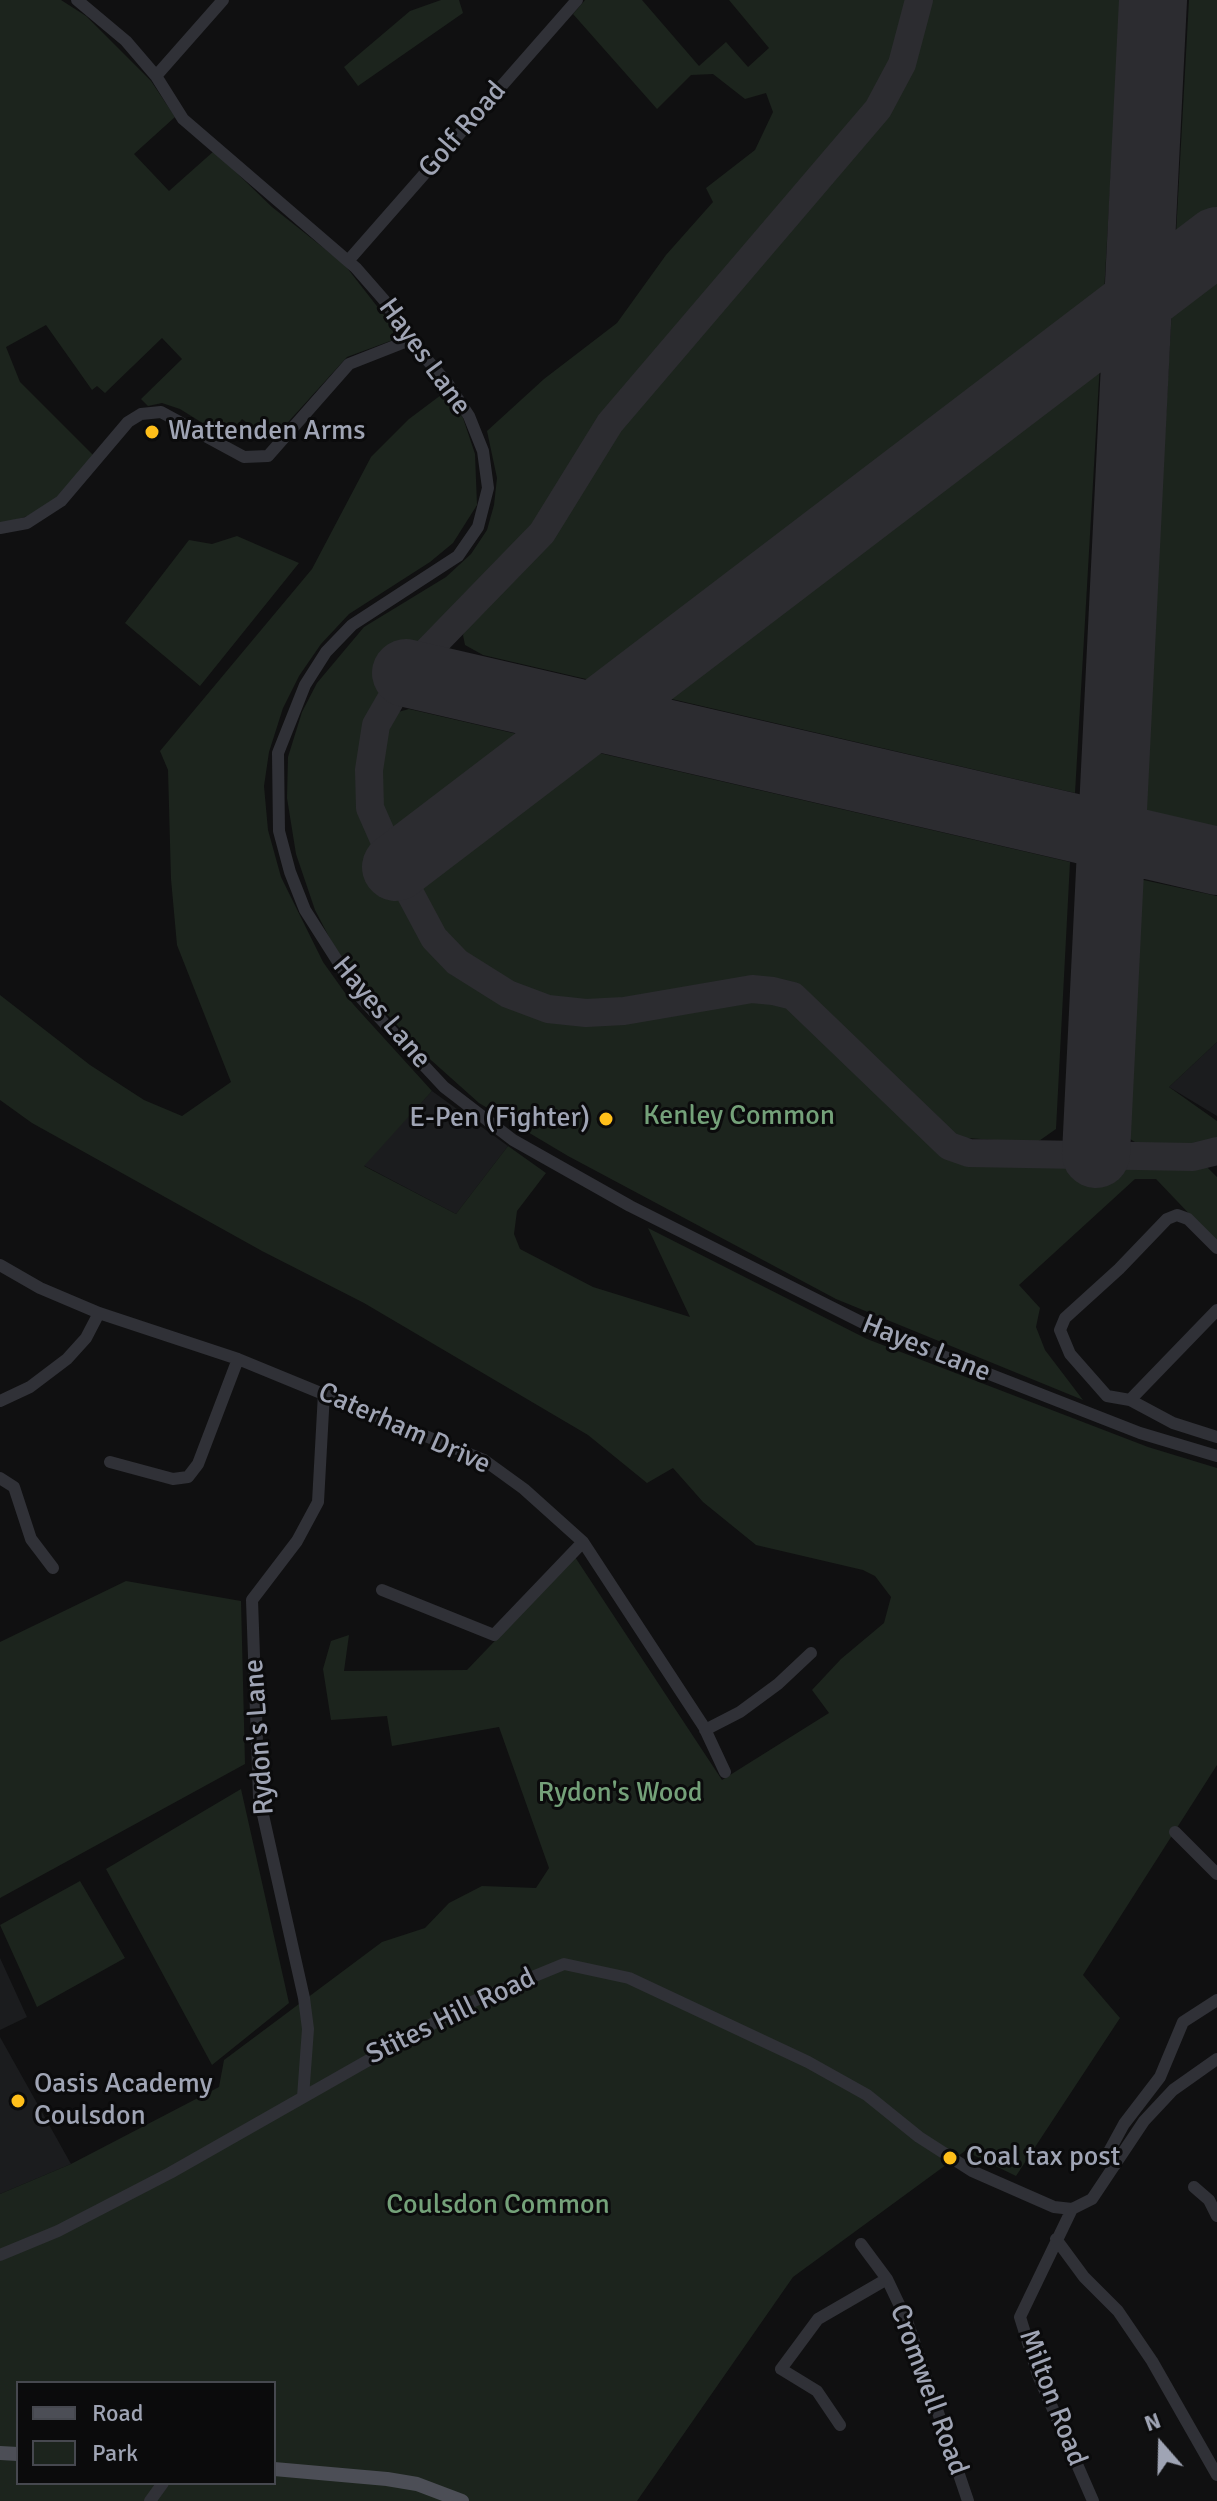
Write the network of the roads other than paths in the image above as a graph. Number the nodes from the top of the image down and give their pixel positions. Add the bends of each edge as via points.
1 (77, 0) edge
2 (223, 0) edge
3 (577, 0) edge
4 (156, 76) junction
5 (348, 261) junction
6 (410, 340) junction
7 (0, 528) edge
8 (1217, 1248) edge
9 (0, 1265) edge
10 (1217, 1310) edge
11 (99, 1313) junction
12 (238, 1359) junction
13 (324, 1393) junction
14 (1130, 1400) junction
15 (0, 1401) edge
16 (1217, 1437) edge
17 (1217, 1456) edge
18 (110, 1462) dead end
19 (0, 1478) edge
20 (583, 1542) junction
21 (53, 1568) dead end
22 (382, 1590) dead end
23 (811, 1653) dead end
24 (705, 1730) junction
25 (725, 1772) dead end
26 (1175, 1832) dead end
27 (1217, 1874) edge
28 (1217, 2000) edge
29 (1217, 2059) edge
30 (303, 2097) junction
31 (1115, 2165) junction
32 (1194, 2187) dead end
33 (1072, 2209) junction
34 (1217, 2216) edge
35 (1056, 2239) junction
36 (861, 2244) dead end
37 (0, 2255) edge
38 (887, 2279) junction
39 (840, 2425) dead end
40 (276, 2469) edge
41 (1217, 2475) edge
42 (462, 2501) edge
43 (968, 2501) edge
44 (1093, 2501) edge

1 - 4 street, Hayes Lane via 126,41
2 - 4 street
3 - 5 street, Golf Road
4 - 5 street, Hayes Lane via 183,119
5 - 6 street, Hayes Lane via 384,300
6 - 7 street via 349,364 268,456 244,457 161,412 141,414 128,422 61,501 27,523
6 - 17 street, Hayes Lane via 469,416 483,451 486,505 458,556 352,625 326,652 305,685 278,753 279,831 290,872 305,910 361,998 444,1087 513,1140 618,1199 879,1331 1140,1433
8 - 14 street via 1188,1219 1167,1219 1065,1318 1061,1340 1092,1383 1107,1396
9 - 11 street, Caterham Drive
10 - 14 street
11 - 12 street, Caterham Drive
11 - 15 street via 67,1359 30,1387
12 - 13 street, Caterham Drive
12 - 18 street via 198,1464 188,1477 173,1479
13 - 20 street, Caterham Drive via 484,1460
13 - 30 street, Rydon's Lane via 318,1502 297,1541 252,1600 259,1797 304,1998 308,2029
14 - 16 street via 1173,1423
19 - 21 street via 14,1487 31,1539
20 - 22 street via 494,1635
20 - 24 street, Caterham Drive
23 - 24 street via 773,1688
24 - 25 street, Caterham Drive
26 - 27 street
28 - 31 street via 1183,2022 1160,2077 1106,2157
29 - 31 street via 1173,2090
30 - 33 street, Stites Hill Road via 469,2003 564,1964 629,1978 808,2062 867,2095 972,2171 1054,2207
30 - 37 street, Stites Hill Road via 90,2215
31 - 33 street via 1092,2199
32 - 34 street
33 - 35 street, Milton Road
35 - 41 street via 1118,2311
35 - 44 street, Milton Road via 1020,2317 1038,2375
36 - 38 street, Cromwell Road
38 - 39 street via 818,2319 781,2369 817,2391
38 - 43 street, Cromwell Road via 907,2321
40 - 42 main road via 417,2484

